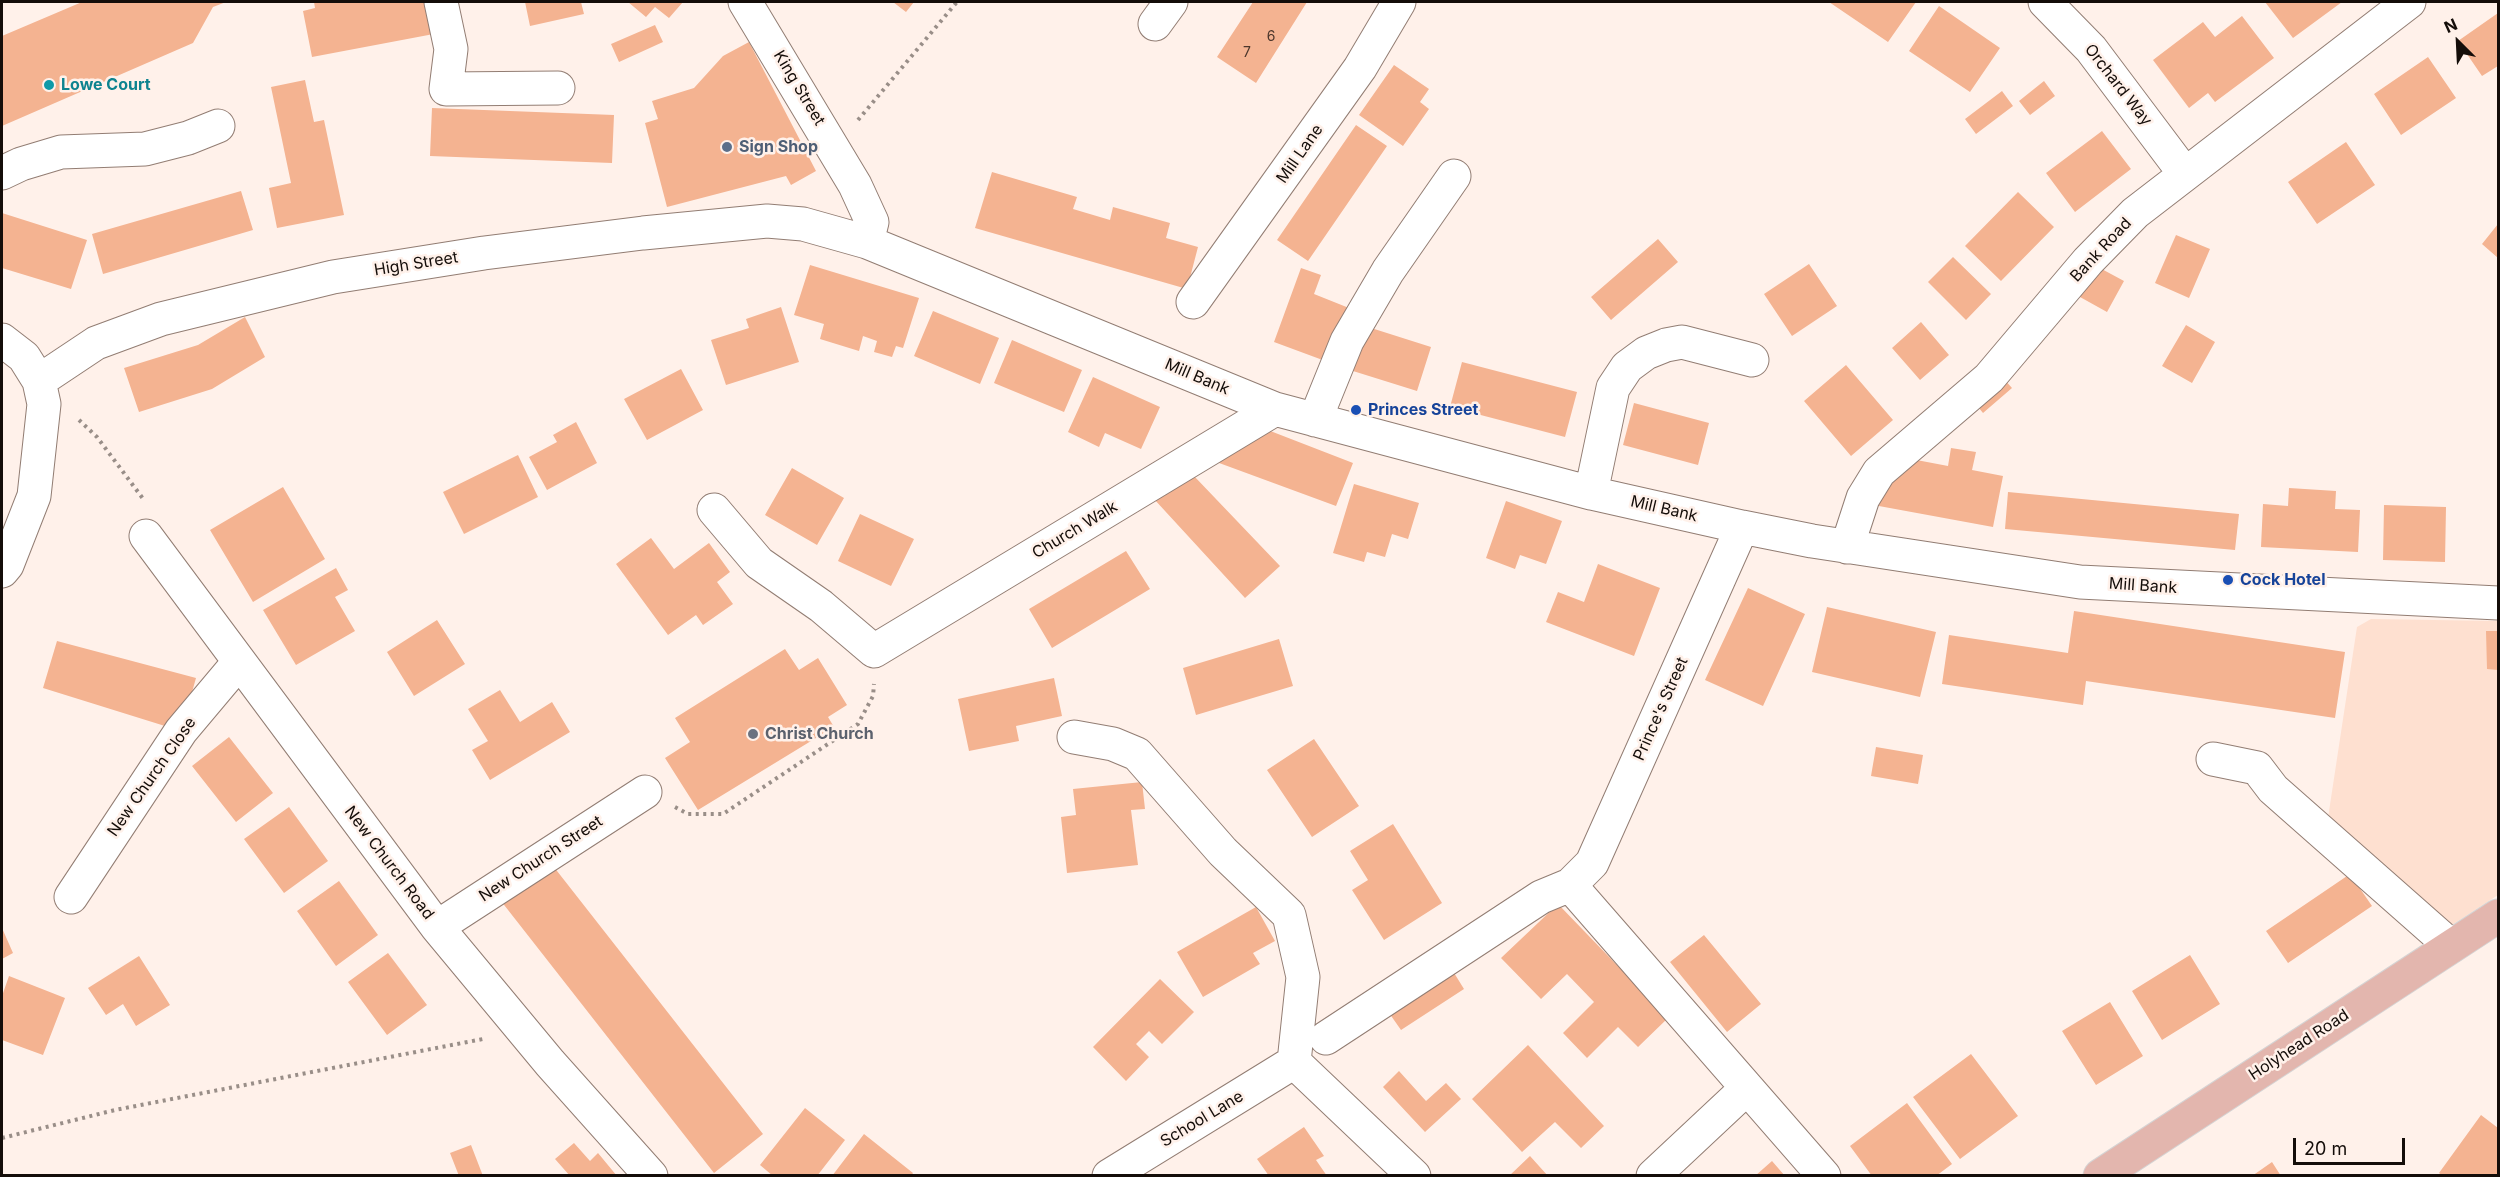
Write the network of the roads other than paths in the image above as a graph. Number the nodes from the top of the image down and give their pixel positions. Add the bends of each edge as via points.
1 (441, 2) edge
2 (745, 2) edge
3 (1399, 2) edge
4 (2045, 2) edge
5 (2409, 2) edge
6 (558, 88) dead end
7 (218, 126) dead end
8 (2, 173) edge
9 (2185, 174) junction
10 (1454, 177) dead end
11 (867, 242) junction
12 (1193, 302) dead end
13 (2, 340) edge
14 (1752, 360) dead end
15 (39, 381) junction
16 (1275, 410) junction
17 (1315, 420) junction
18 (1591, 493) junction
19 (714, 510) dead end
20 (1742, 527) junction
21 (146, 536) road end
22 (1847, 547) junction
23 (2, 571) edge
24 (2499, 603) edge
25 (240, 662) junction
26 (1074, 737) dead end
27 (2213, 759) dead end
28 (645, 792) road end
29 (1570, 885) junction
30 (71, 897) dead end
31 (2499, 916) edge
32 (437, 927) junction
33 (2451, 946) junction
34 (1326, 1038) dead end
35 (1294, 1062) junction
36 (1747, 1088) junction
37 (651, 1176) edge
38 (1109, 1176) edge
39 (1414, 1176) edge
40 (1653, 1176) edge
41 (1824, 1176) edge
42 (2100, 1176) edge

1 - 6 street via 451,49 446,88
2 - 11 street, King Street via 855,185 872,222
3 - 12 street, Mill Lane via 1353,78
4 - 9 street, Orchard Way via 2091,49
5 - 9 street, Bank Road
7 - 8 street via 145,149 61,152
9 - 22 street, Bank Road via 2135,213 2104,245 1989,378 1879,472 1863,498
10 - 17 street via 1388,271 1347,341
11 - 15 street, High Street via 803,224 766,221 495,252 333,277 161,319 96,343
11 - 16 street, Mill Bank
13 - 15 street via 24,357
14 - 18 street via 1682,342 1646,353 1627,367 1613,388
15 - 23 street via 44,404 34,496
16 - 17 street, Mill Bank
16 - 19 street, Church Walk via 874,651 821,606 759,564
17 - 18 street, Mill Bank
18 - 20 street, Mill Bank
20 - 22 street, Mill Bank
20 - 29 street, Prince's Street via 1592,863
21 - 25 street, New Church Road
22 - 24 street, Mill Bank via 2080,582
25 - 30 street, New Church Close via 181,731
25 - 32 street, New Church Road
26 - 35 street via 1113,744 1137,754 1223,852 1288,915 1303,977
27 - 33 street via 2257,768 2273,789
28 - 32 street, New Church Street
29 - 34 street, Prince's Street via 1541,897
29 - 36 street
31 - 33 main road, Holyhead Road
32 - 37 street, New Church Road
33 - 42 main road, Holyhead Road
35 - 38 street, School Lane
35 - 39 street
36 - 40 street
36 - 41 street

